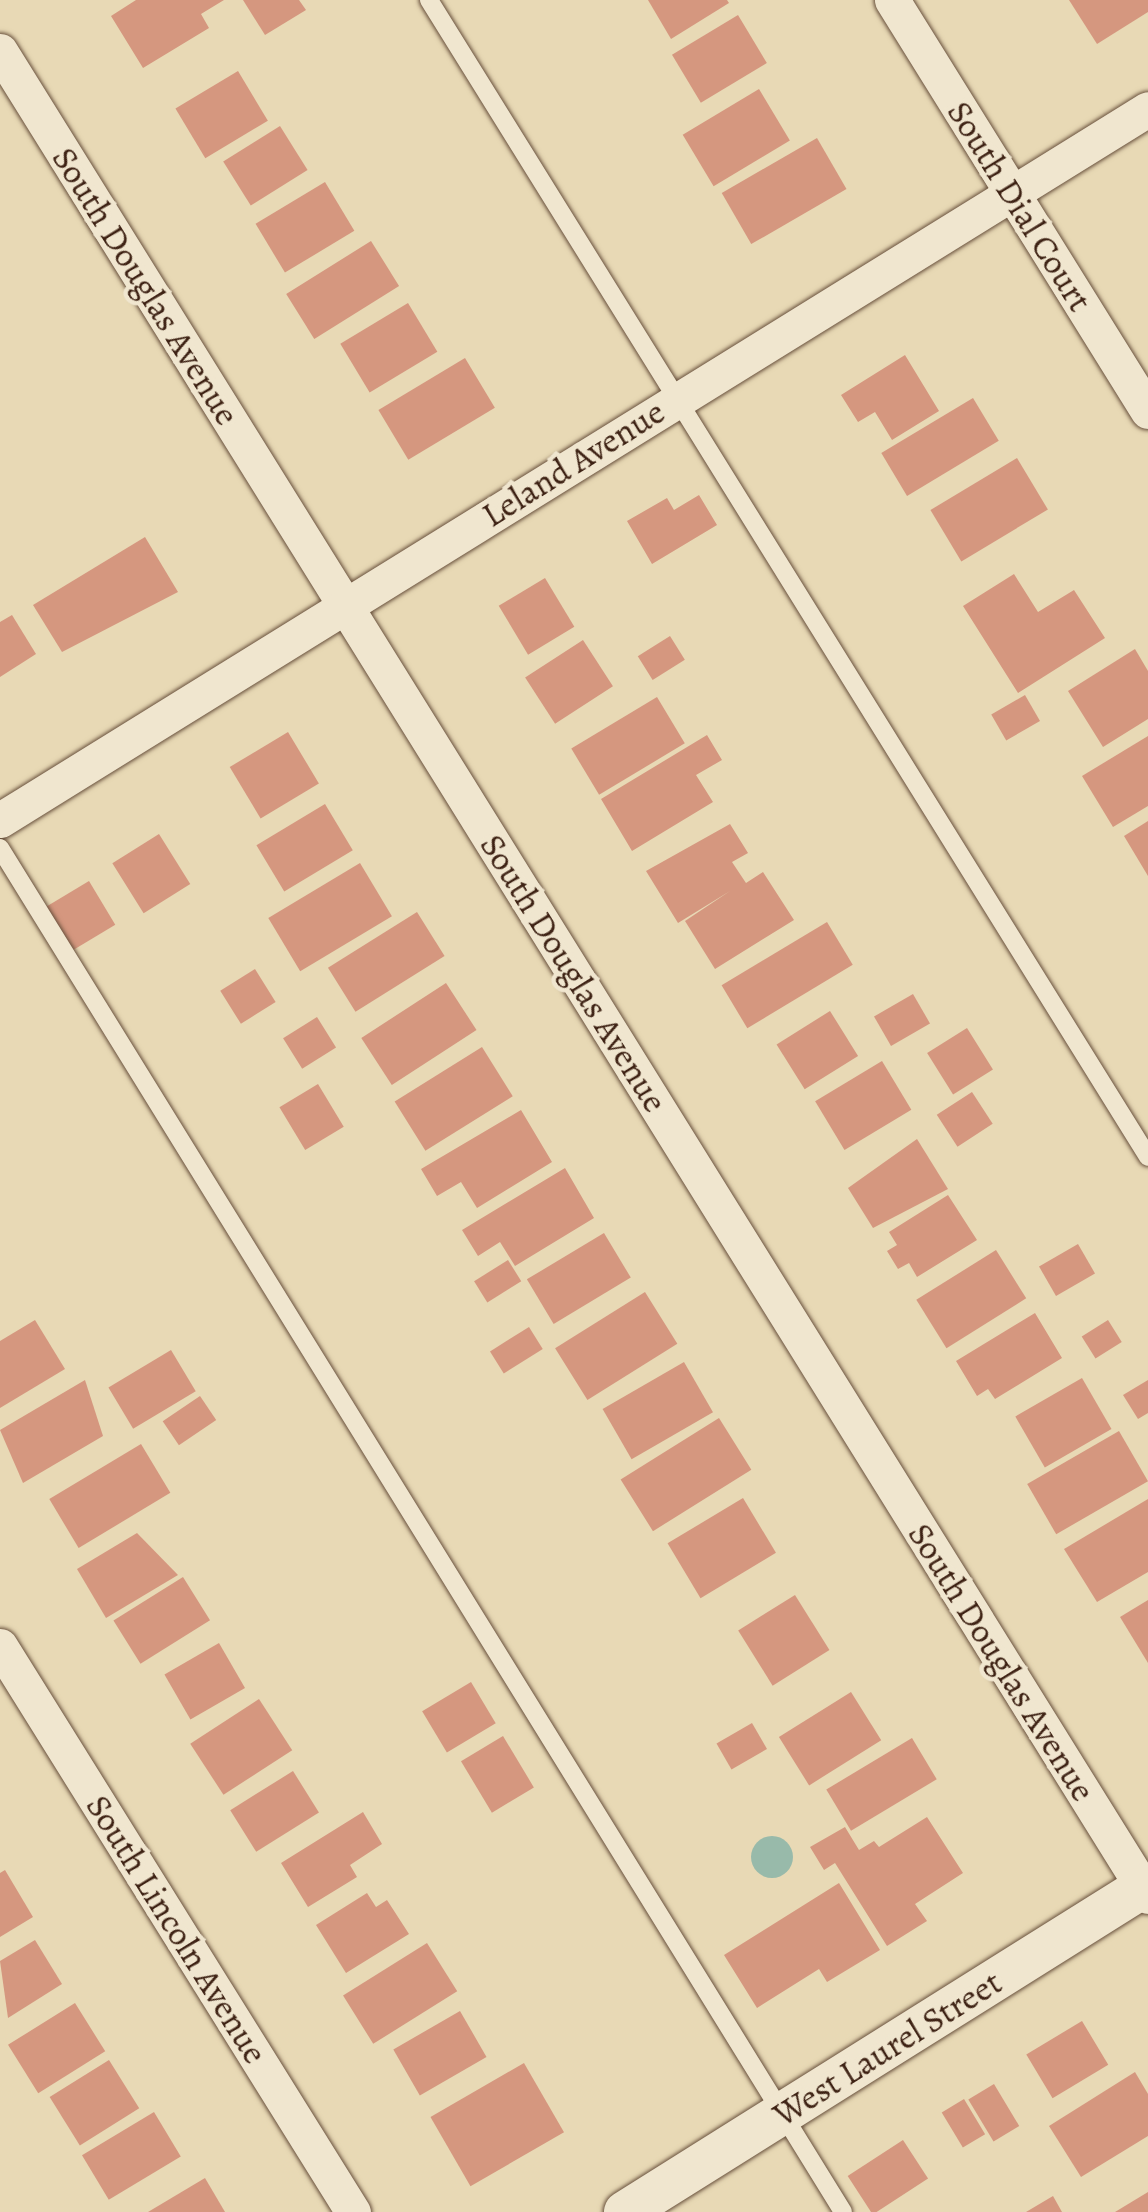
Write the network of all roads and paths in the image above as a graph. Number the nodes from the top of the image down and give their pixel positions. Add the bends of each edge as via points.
1 (430, 0) edge
2 (892, 0) edge
3 (2, 61) edge
4 (1148, 109) edge
5 (1011, 194) junction
6 (680, 398) junction
7 (1148, 411) edge
8 (346, 604) junction
9 (0, 820) edge
10 (0, 848) edge
11 (1148, 1157) edge
12 (0, 1646) edge
13 (1146, 1889) edge
14 (782, 2114) junction
15 (354, 2212) edge
16 (625, 2212) edge
17 (843, 2212) edge

1 - 6 lane
2 - 5 street, South Dial Court
3 - 8 street, South Douglas Avenue
4 - 5 street, Leland Avenue
5 - 6 street, Leland Avenue
5 - 7 street, South Dial Court
6 - 8 street, Leland Avenue
6 - 11 lane
8 - 9 street, Leland Avenue
8 - 13 street, South Douglas Avenue
10 - 14 lane
12 - 15 street, South Lincoln Avenue
13 - 14 street, West Laurel Street
14 - 16 street, West Laurel Street
14 - 17 lane

